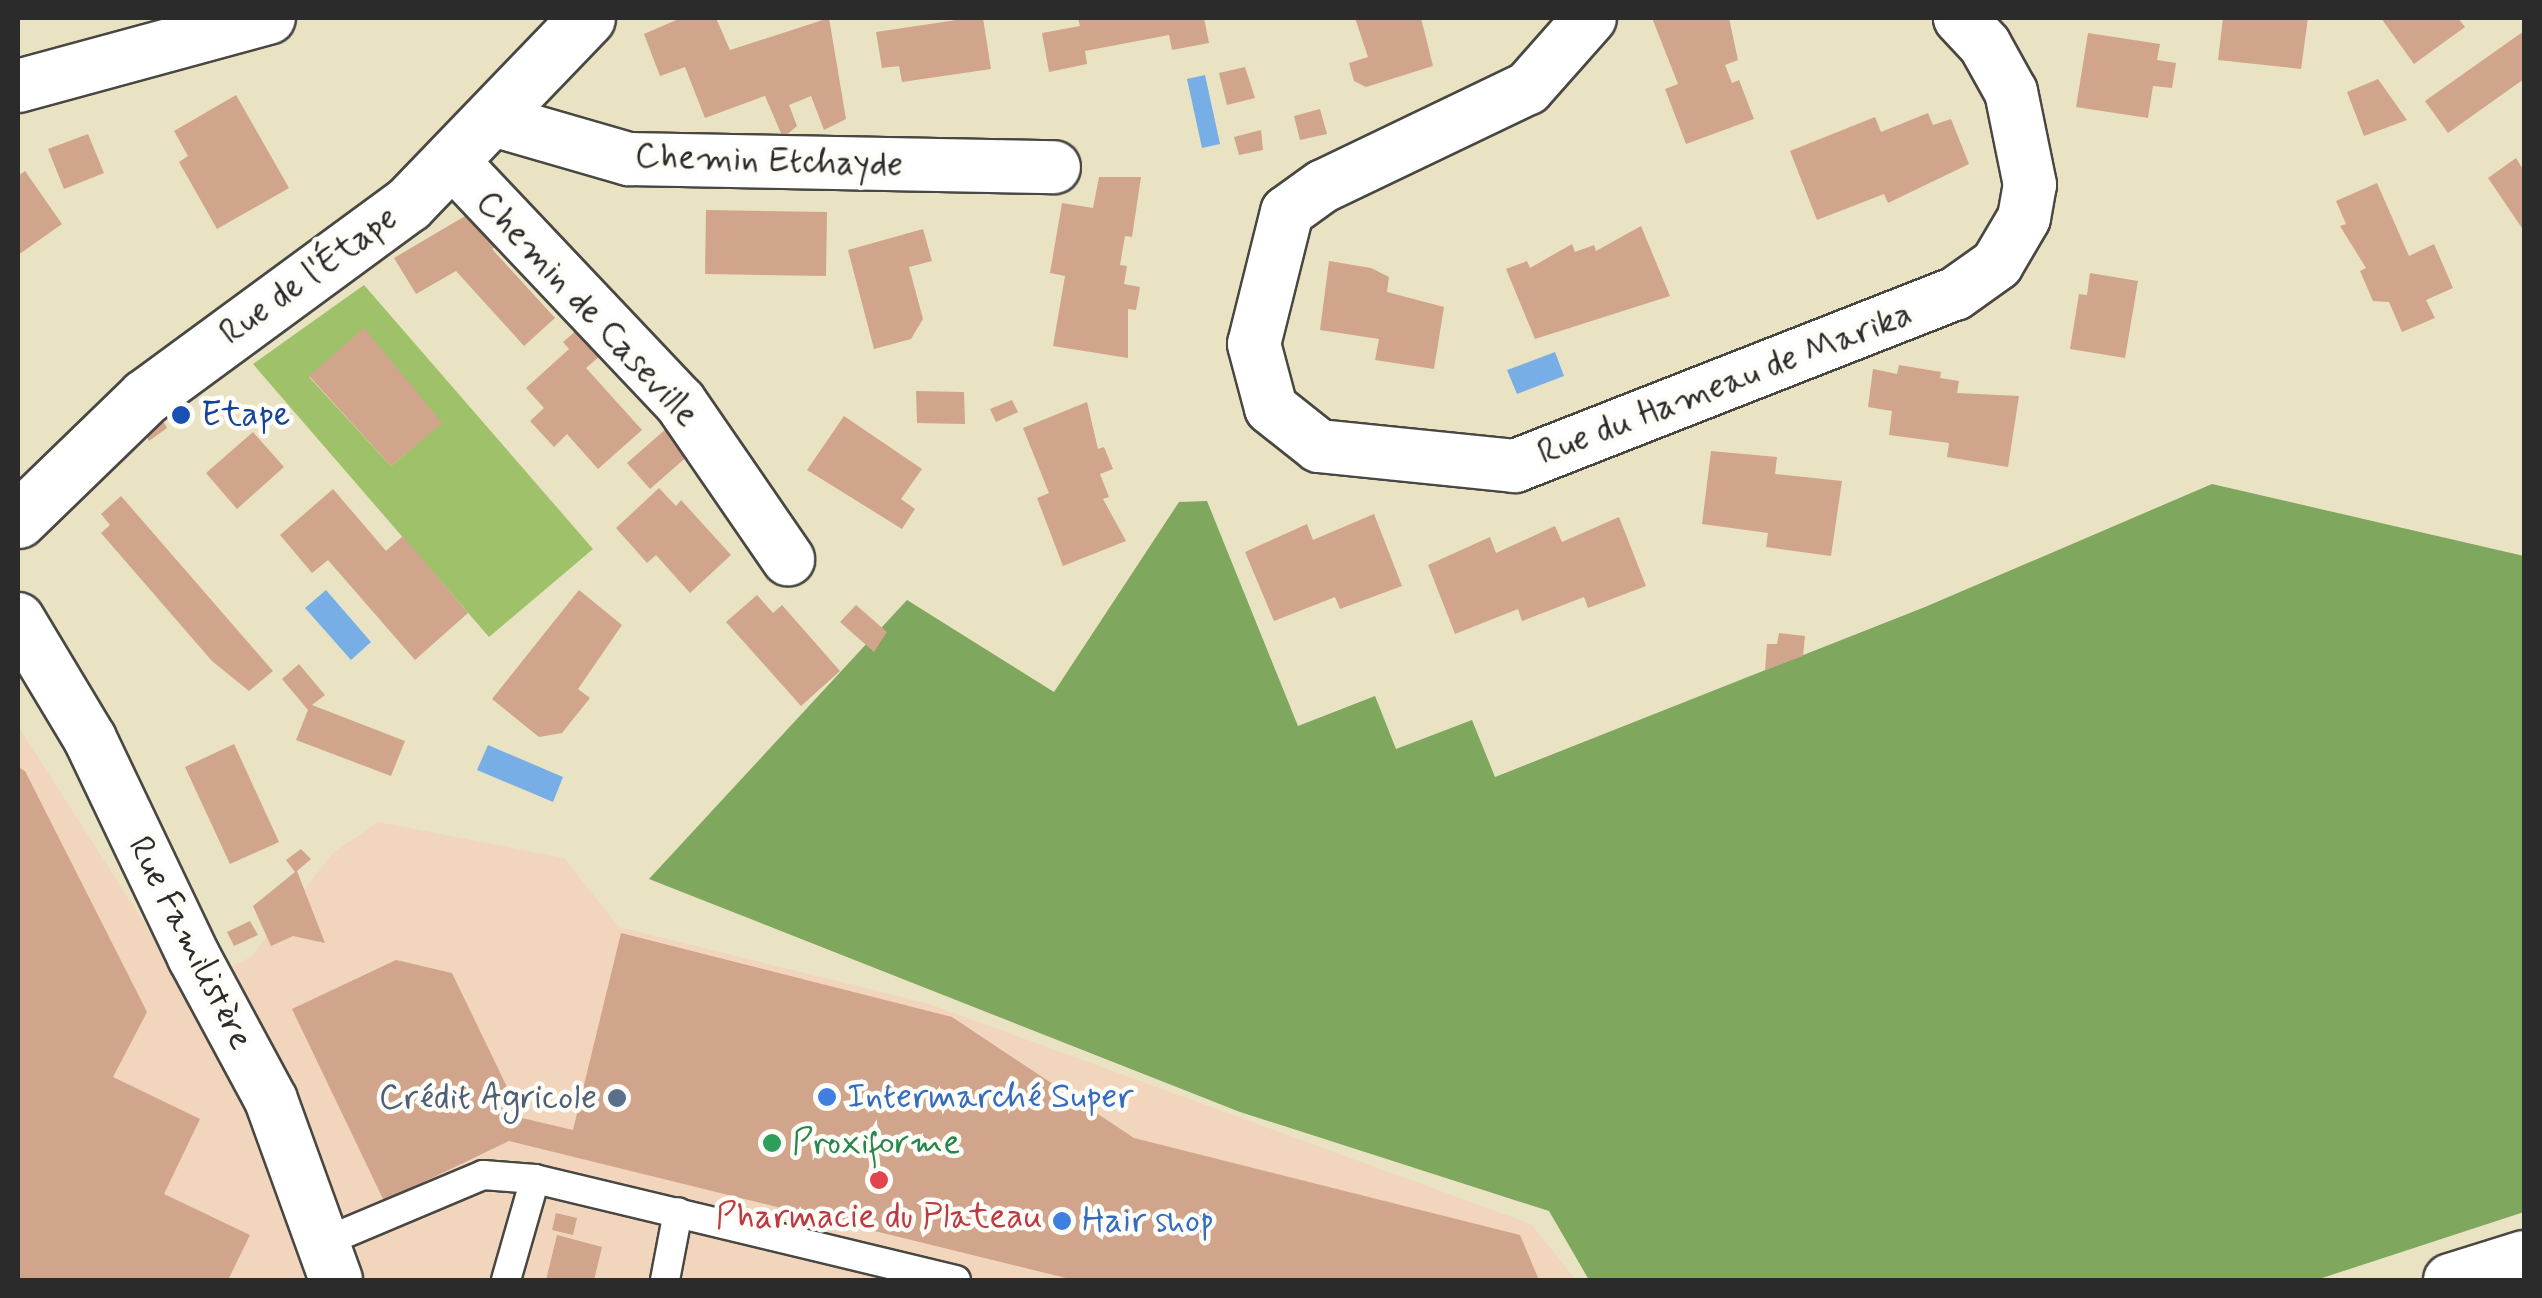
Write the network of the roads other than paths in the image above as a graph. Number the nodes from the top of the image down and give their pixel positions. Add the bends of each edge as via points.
1 (1590, 18) edge
2 (1960, 18) edge
3 (580, 19) edge
4 (236, 22) edge
5 (18, 86) edge
6 (490, 119) junction
7 (450, 160) junction
8 (1054, 167) dead end
9 (18, 520) edge
10 (788, 559) dead end
11 (18, 620) edge
12 (535, 1179) junction
13 (678, 1212) junction
14 (2524, 1256) edge
15 (330, 1261) edge
16 (506, 1280) edge
17 (666, 1280) edge
18 (956, 1280) edge
19 (2450, 1280) edge

1 - 2 street, Rue du Hameau de Marika via 1528,88 1323,186 1287,212 1254,344 1271,408 1319,446 1515,466 1954,294 1998,264 2024,218 2030,185 2011,92 1985,44
3 - 6 street, Rue de l'Étape
4 - 5 street
6 - 7 street, Rue de l'Étape
6 - 8 street, Chemin Etchayde via 628,159
7 - 9 street, Rue de l'Étape via 408,204 144,397
7 - 10 street, Chemin de Caseville via 680,402
11 - 15 street, Rue Familistère via 90,739 271,1100
12 - 13 lane
12 - 15 lane via 483,1175
12 - 16 lane
13 - 17 lane
13 - 18 lane
14 - 19 street

